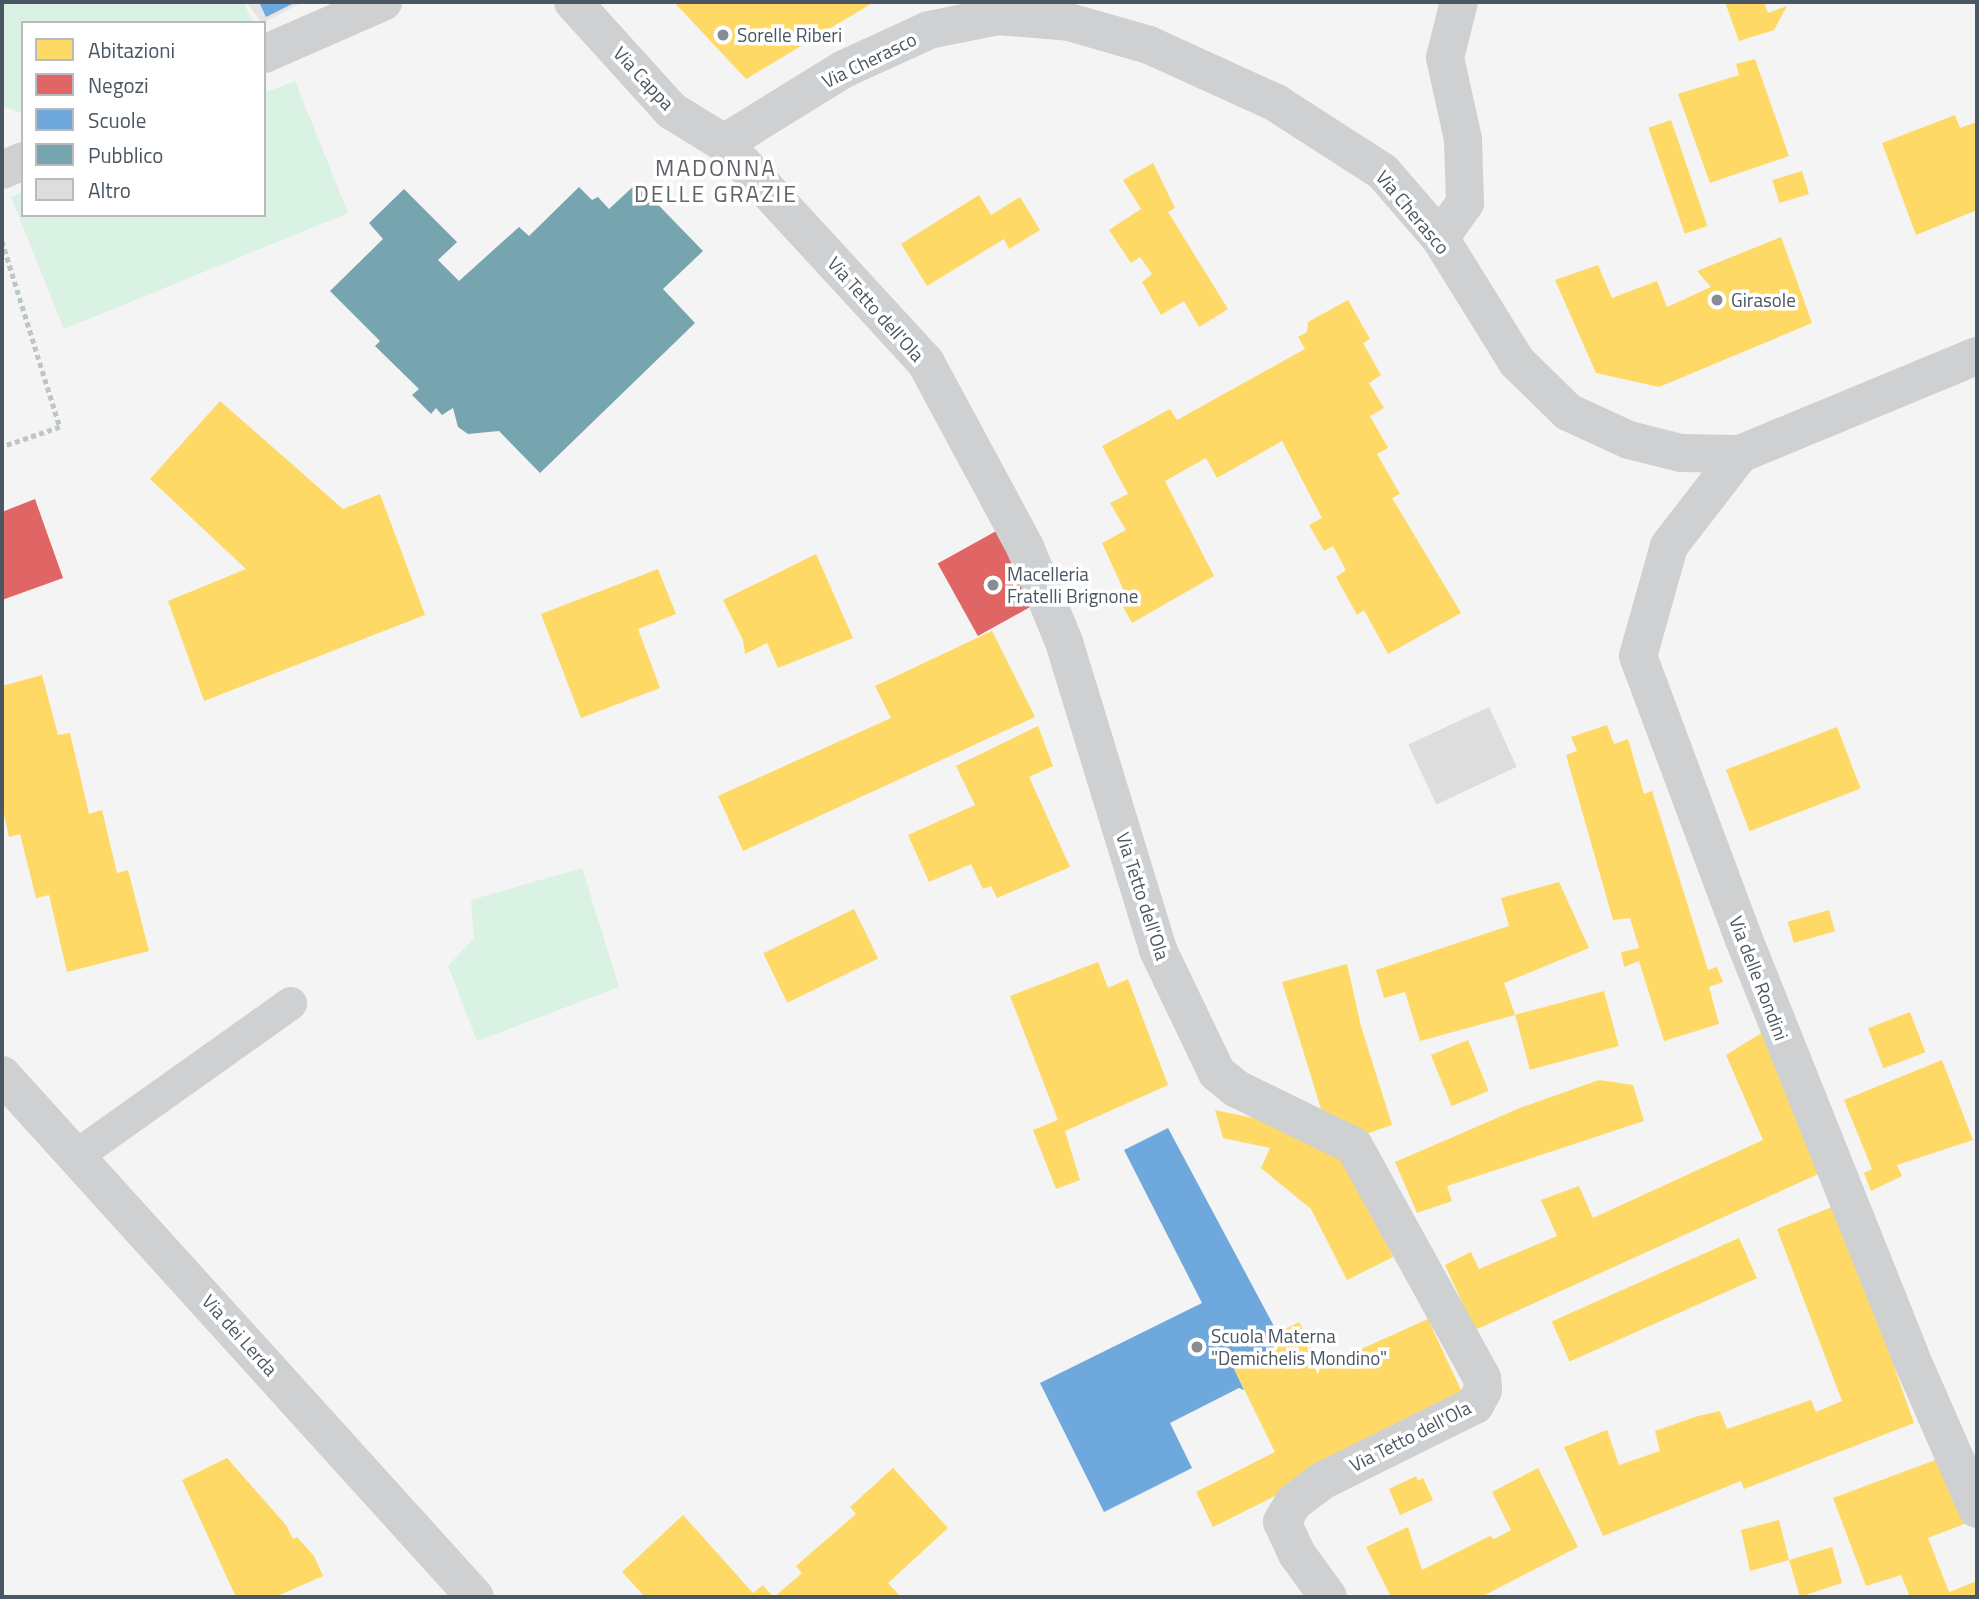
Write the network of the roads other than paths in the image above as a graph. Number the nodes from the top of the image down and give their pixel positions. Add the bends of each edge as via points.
1 (383, 2) edge
2 (573, 2) edge
3 (1459, 2) edge
4 (266, 53) edge
5 (724, 143) junction
6 (21, 162) edge
7 (2, 170) edge
8 (1440, 238) junction
9 (1977, 356) edge
10 (1740, 454) junction
11 (290, 1003) dead end
12 (2, 1075) edge
13 (75, 1156) junction
14 (1977, 1508) edge
15 (475, 1597) edge
16 (1328, 1597) edge

1 - 4 street
2 - 5 street, Via Cappa via 672,111
3 - 8 street via 1444,58 1463,139 1465,203
5 - 8 street, Via Cherasco via 844,69 929,30 998,16 1069,22 1149,45 1276,103 1383,172
5 - 16 street, Via Tetto dell'Ola via 926,363 1012,524 1064,642 1157,950 1217,1073 1237,1090 1354,1146 1482,1378 1483,1390 1475,1405 1322,1482 1293,1503 1282,1522 1297,1555
6 - 7 street
8 - 10 street, Via Cherasco via 1517,362 1568,412 1629,440 1668,450
9 - 10 street, Via Cherasco
10 - 14 street, Via delle Rondini via 1669,547 1638,656 1768,1000 1909,1353
11 - 13 lane
12 - 13 street, Via dei Lerda
13 - 15 street, Via dei Lerda

